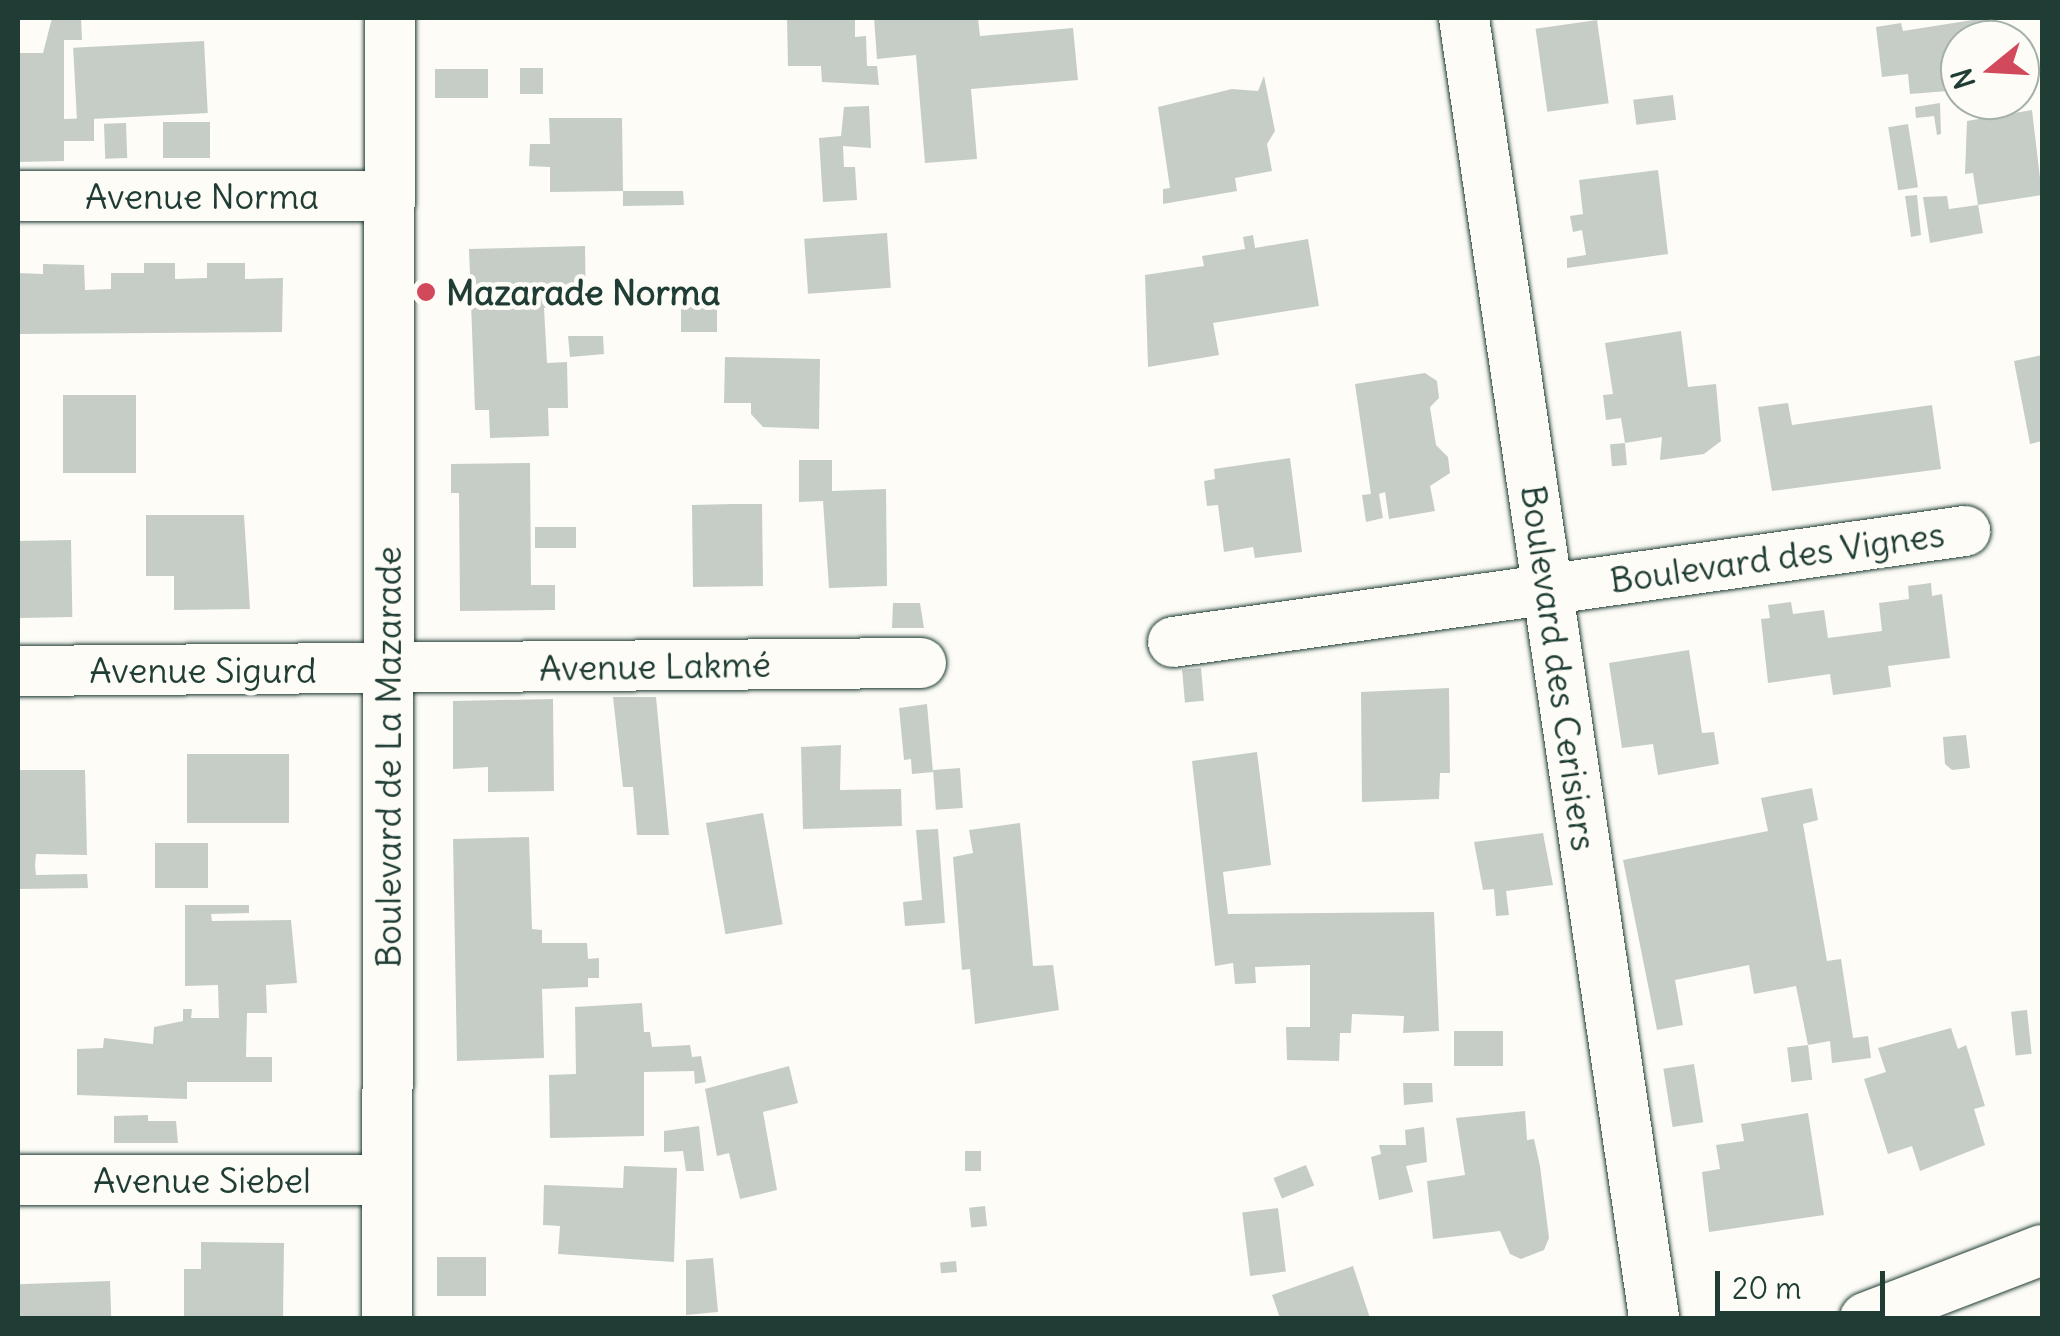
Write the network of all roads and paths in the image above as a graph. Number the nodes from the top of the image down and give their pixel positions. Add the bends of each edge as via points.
1 (390, 18) edge
2 (1464, 18) edge
3 (18, 196) edge
4 (387, 196) junction
5 (1965, 531) dead end
6 (1547, 588) junction
7 (1173, 642) dead end
8 (921, 662) dead end
9 (389, 668) junction
10 (18, 671) edge
11 (18, 1180) edge
12 (388, 1180) junction
13 (2042, 1250) edge
14 (1950, 1304) edge
15 (388, 1318) edge
16 (1654, 1318) edge
17 (1865, 1318) edge

1 - 4 street
2 - 6 street, Boulevard des Cerisiers
3 - 4 street, Avenue Norma
4 - 9 street, Boulevard de La Mazarade
5 - 6 street, Boulevard des Vignes
6 - 7 street, Boulevard des Vignes
6 - 16 street, Boulevard des Cerisiers
8 - 9 street, Avenue Lakmé
9 - 10 street, Avenue Sigurd
9 - 12 street, Boulevard de La Mazarade
11 - 12 street, Avenue Siebel
12 - 15 street, Boulevard de La Mazarade
13 - 14 street
14 - 17 street

